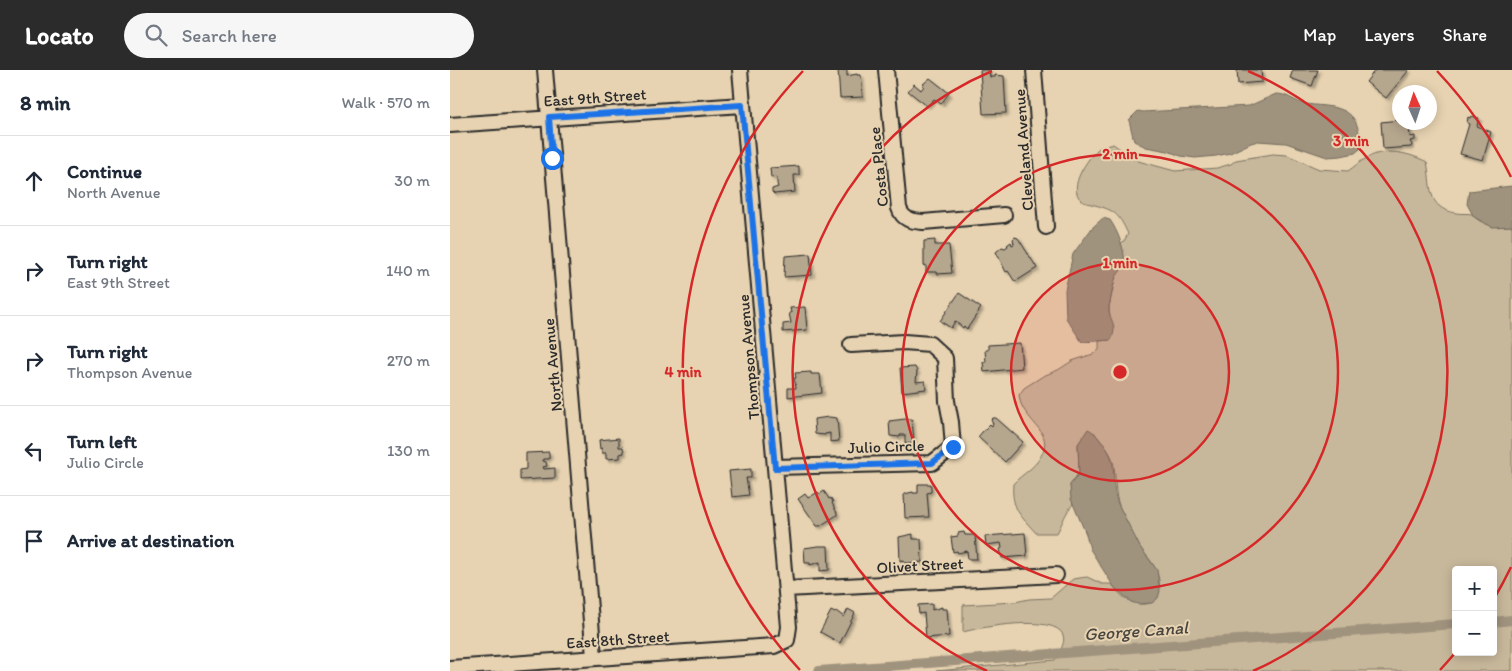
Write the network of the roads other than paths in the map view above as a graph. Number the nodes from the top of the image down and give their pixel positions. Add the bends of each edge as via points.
1 (545, 70) edge
2 (740, 70) edge
3 (886, 70) edge
4 (1034, 70) edge
5 (742, 105) junction
6 (549, 117) junction
7 (450, 125) edge
8 (1004, 215) dead end
9 (1046, 227) dead end
10 (851, 344) dead end
11 (775, 468) junction
12 (1056, 575) dead end
13 (786, 589) junction
14 (787, 640) joint
15 (594, 658) junction
16 (450, 668) edge

1 - 6 street, North Avenue
2 - 5 street, Thompson Avenue
3 - 8 street, Costa Place via 901,215 911,221 923,222
4 - 9 street, Cleveland Avenue
5 - 6 street, East 9th Street
5 - 11 street, Thompson Avenue
6 - 7 street, East 9th Street
6 - 15 street, North Avenue
10 - 11 street, Julio Circle via 930,344 945,358 953,447 932,463
11 - 13 street, Thompson Avenue
12 - 13 street, Olivet Street
13 - 14 street, Thompson Avenue
14 - 15 street, East 8th Street via 774,646
15 - 16 street, East 8th Street

